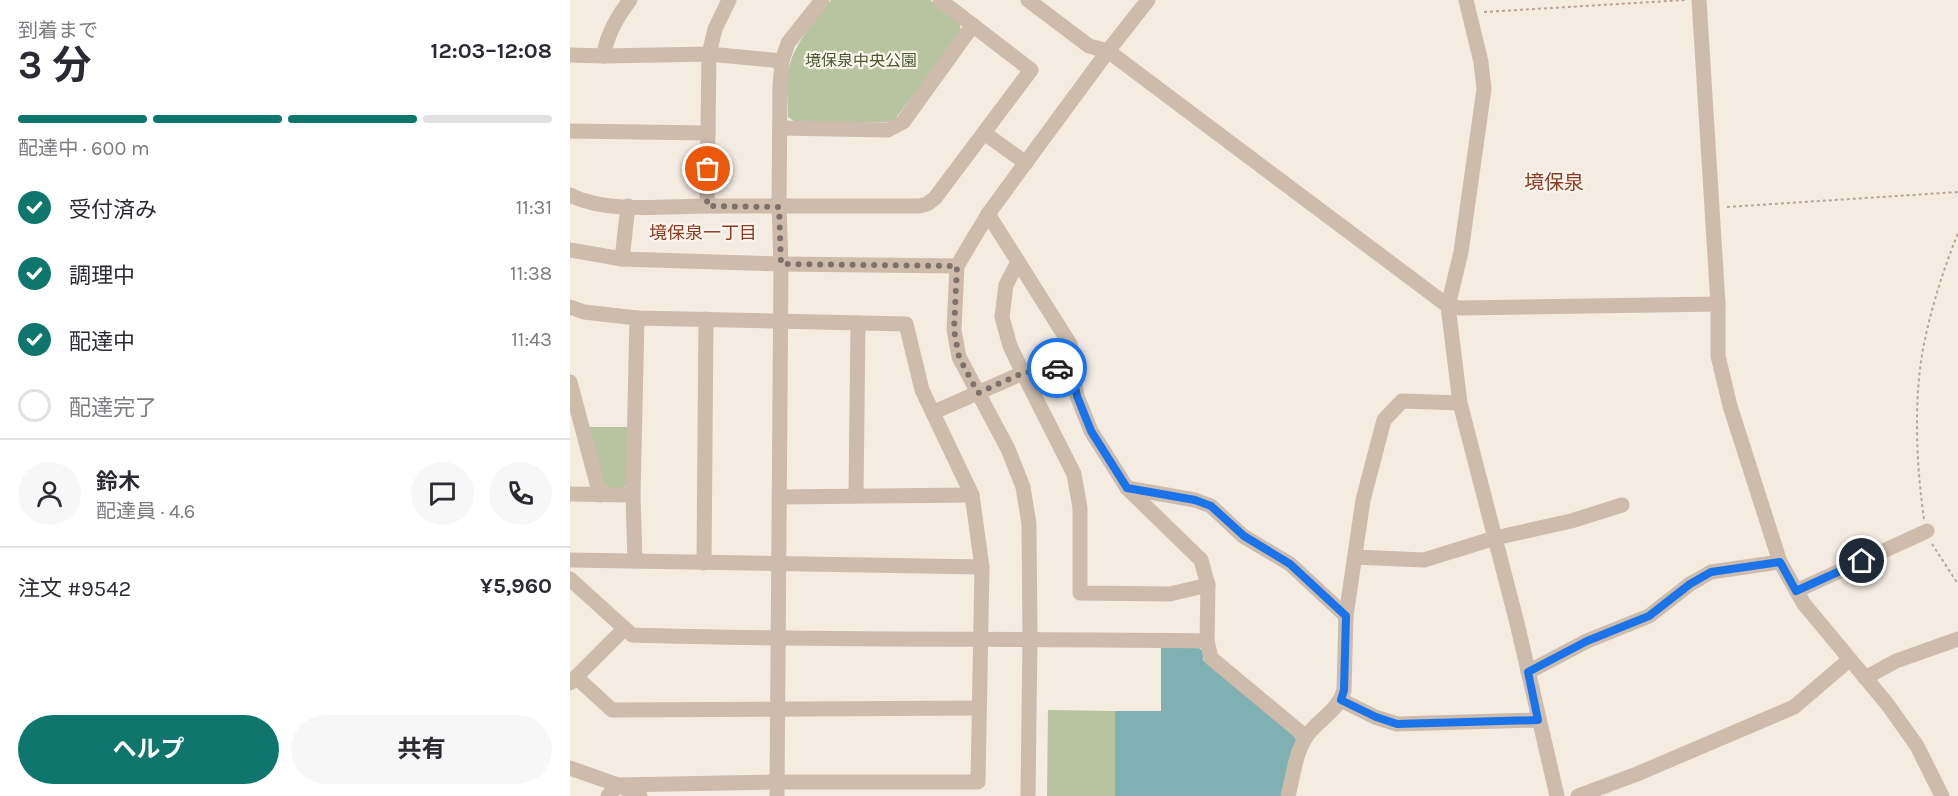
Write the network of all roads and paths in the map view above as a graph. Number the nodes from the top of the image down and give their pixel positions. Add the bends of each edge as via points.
1 (630, 0) edge
2 (729, 0) edge
3 (822, 0) edge
4 (940, 0) edge
5 (1028, 0) edge
6 (1148, 0) edge
7 (1690, 0) edge
8 (1699, 0) edge
9 (1468, 7) edge
10 (973, 25) junction
11 (1108, 51) junction
12 (709, 54) junction
13 (570, 55) edge
14 (604, 56) junction
15 (782, 61) junction
16 (780, 128) junction
17 (570, 131) edge
18 (708, 133) junction
19 (984, 133) junction
20 (1026, 163) junction
21 (1958, 192) edge
22 (570, 195) edge
23 (707, 206) junction
24 (628, 207) junction
25 (779, 207) junction
26 (1712, 208) junction
27 (988, 214) junction
28 (1958, 233) edge
29 (570, 250) edge
30 (622, 259) junction
31 (1018, 262) junction
32 (781, 264) junction
33 (957, 266) junction
34 (1718, 304) junction
35 (1448, 306) junction
36 (570, 307) edge
37 (637, 318) junction
38 (706, 319) junction
39 (779, 321) junction
40 (858, 323) junction
41 (1071, 366) junction
42 (1023, 373) junction
43 (570, 382) edge
44 (978, 393) junction
45 (1460, 403) junction
46 (934, 412) junction
47 (1127, 488) junction
48 (570, 494) edge
49 (600, 495) junction
50 (633, 495) junction
51 (972, 495) junction
52 (856, 496) junction
53 (779, 497) junction
54 (1622, 505) dead end
55 (1927, 531) junction
56 (1495, 538) junction
57 (1355, 558) junction
58 (570, 560) edge
59 (635, 561) junction
60 (1780, 562) junction
61 (704, 563) junction
62 (778, 564) junction
63 (982, 567) junction
64 (570, 579) edge
65 (1958, 584) edge
66 (1208, 585) junction
67 (1796, 591) junction
68 (1346, 616) junction
69 (624, 629) junction
70 (980, 638) junction
71 (1030, 638) junction
72 (777, 639) junction
73 (1958, 639) edge
74 (1207, 641) junction
75 (1849, 660) junction
76 (1528, 672) junction
77 (1865, 678) junction
78 (573, 680) edge
79 (1341, 700) junction
80 (979, 708) junction
81 (777, 710) junction
82 (1538, 720) junction
83 (1306, 736) junction
84 (570, 768) edge
85 (777, 789) edge
86 (613, 790) edge
87 (640, 796) edge
88 (1028, 796) edge
89 (1288, 796) edge
90 (1557, 796) edge
91 (1578, 796) edge
92 (1942, 796) edge

1 - 14 street via 605,41
2 - 12 street via 715,29
3 - 15 street via 788,43
4 - 10 street
5 - 11 street via 1089,46
6 - 11 street
7 - 9 path
8 - 26 street
9 - 35 street via 1484,89 1461,252
10 - 16 street via 903,122 888,130
10 - 19 street via 1031,70
11 - 20 street
11 - 35 street
12 - 14 street
12 - 15 street
12 - 18 street
13 - 14 street
15 - 16 street
16 - 25 street
17 - 18 street
18 - 23 street
19 - 20 street
19 - 25 street via 927,204
20 - 27 street
21 - 26 path
22 - 24 street
23 - 24 street
23 - 25 street
24 - 30 street
25 - 32 street
26 - 34 street
27 - 31 street
27 - 33 street
28 - 55 path via 1941,277 1924,341 1920,379 1919,459
29 - 30 street
30 - 32 street
31 - 41 street via 1070,344
31 - 42 street via 1006,285 1002,316
32 - 33 street
32 - 39 street
33 - 44 street via 954,330 959,357
34 - 35 street
34 - 60 street via 1718,356 1730,406
35 - 45 street
36 - 37 street
37 - 38 street
37 - 50 street
38 - 39 street
38 - 61 street
39 - 40 street
39 - 53 street
40 - 46 street via 906,324 922,390
40 - 52 street
41 - 42 street
41 - 47 street via 1077,396 1091,431
42 - 44 street
42 - 66 street via 1074,474 1080,508 1080,593 1170,594
43 - 49 street
44 - 46 street
44 - 71 street via 1023,487 1029,524
45 - 56 street
45 - 57 street via 1402,400 1384,420 1363,500
46 - 51 street
47 - 66 street via 1201,560
47 - 68 street via 1211,506 1244,536 1290,564
48 - 49 street
49 - 50 street
50 - 59 street
51 - 52 street
51 - 63 street
52 - 53 street
53 - 62 street
54 - 56 street
55 - 65 path
55 - 67 street
56 - 57 street via 1424,560
56 - 76 street
57 - 68 street
58 - 59 street
59 - 61 street
60 - 67 street
60 - 76 street via 1711,572 1649,616 1587,641
61 - 62 street
62 - 63 street
62 - 72 street
63 - 70 street
64 - 69 street
66 - 74 street
67 - 75 street
68 - 79 street
69 - 72 street via 632,635
69 - 78 street
70 - 71 street
70 - 72 street
70 - 80 street
71 - 74 street
71 - 88 street
72 - 81 street
73 - 77 street via 1896,661
74 - 83 street via 1211,658
75 - 77 street
75 - 91 street via 1794,707
76 - 82 street
77 - 92 street via 1917,746
78 - 81 street via 612,710
79 - 82 street via 1397,724
79 - 83 street
80 - 81 street
80 - 85 street via 978,782
81 - 85 street
82 - 90 street
83 - 89 street
84 - 86 street
85 - 86 street
86 - 87 street

